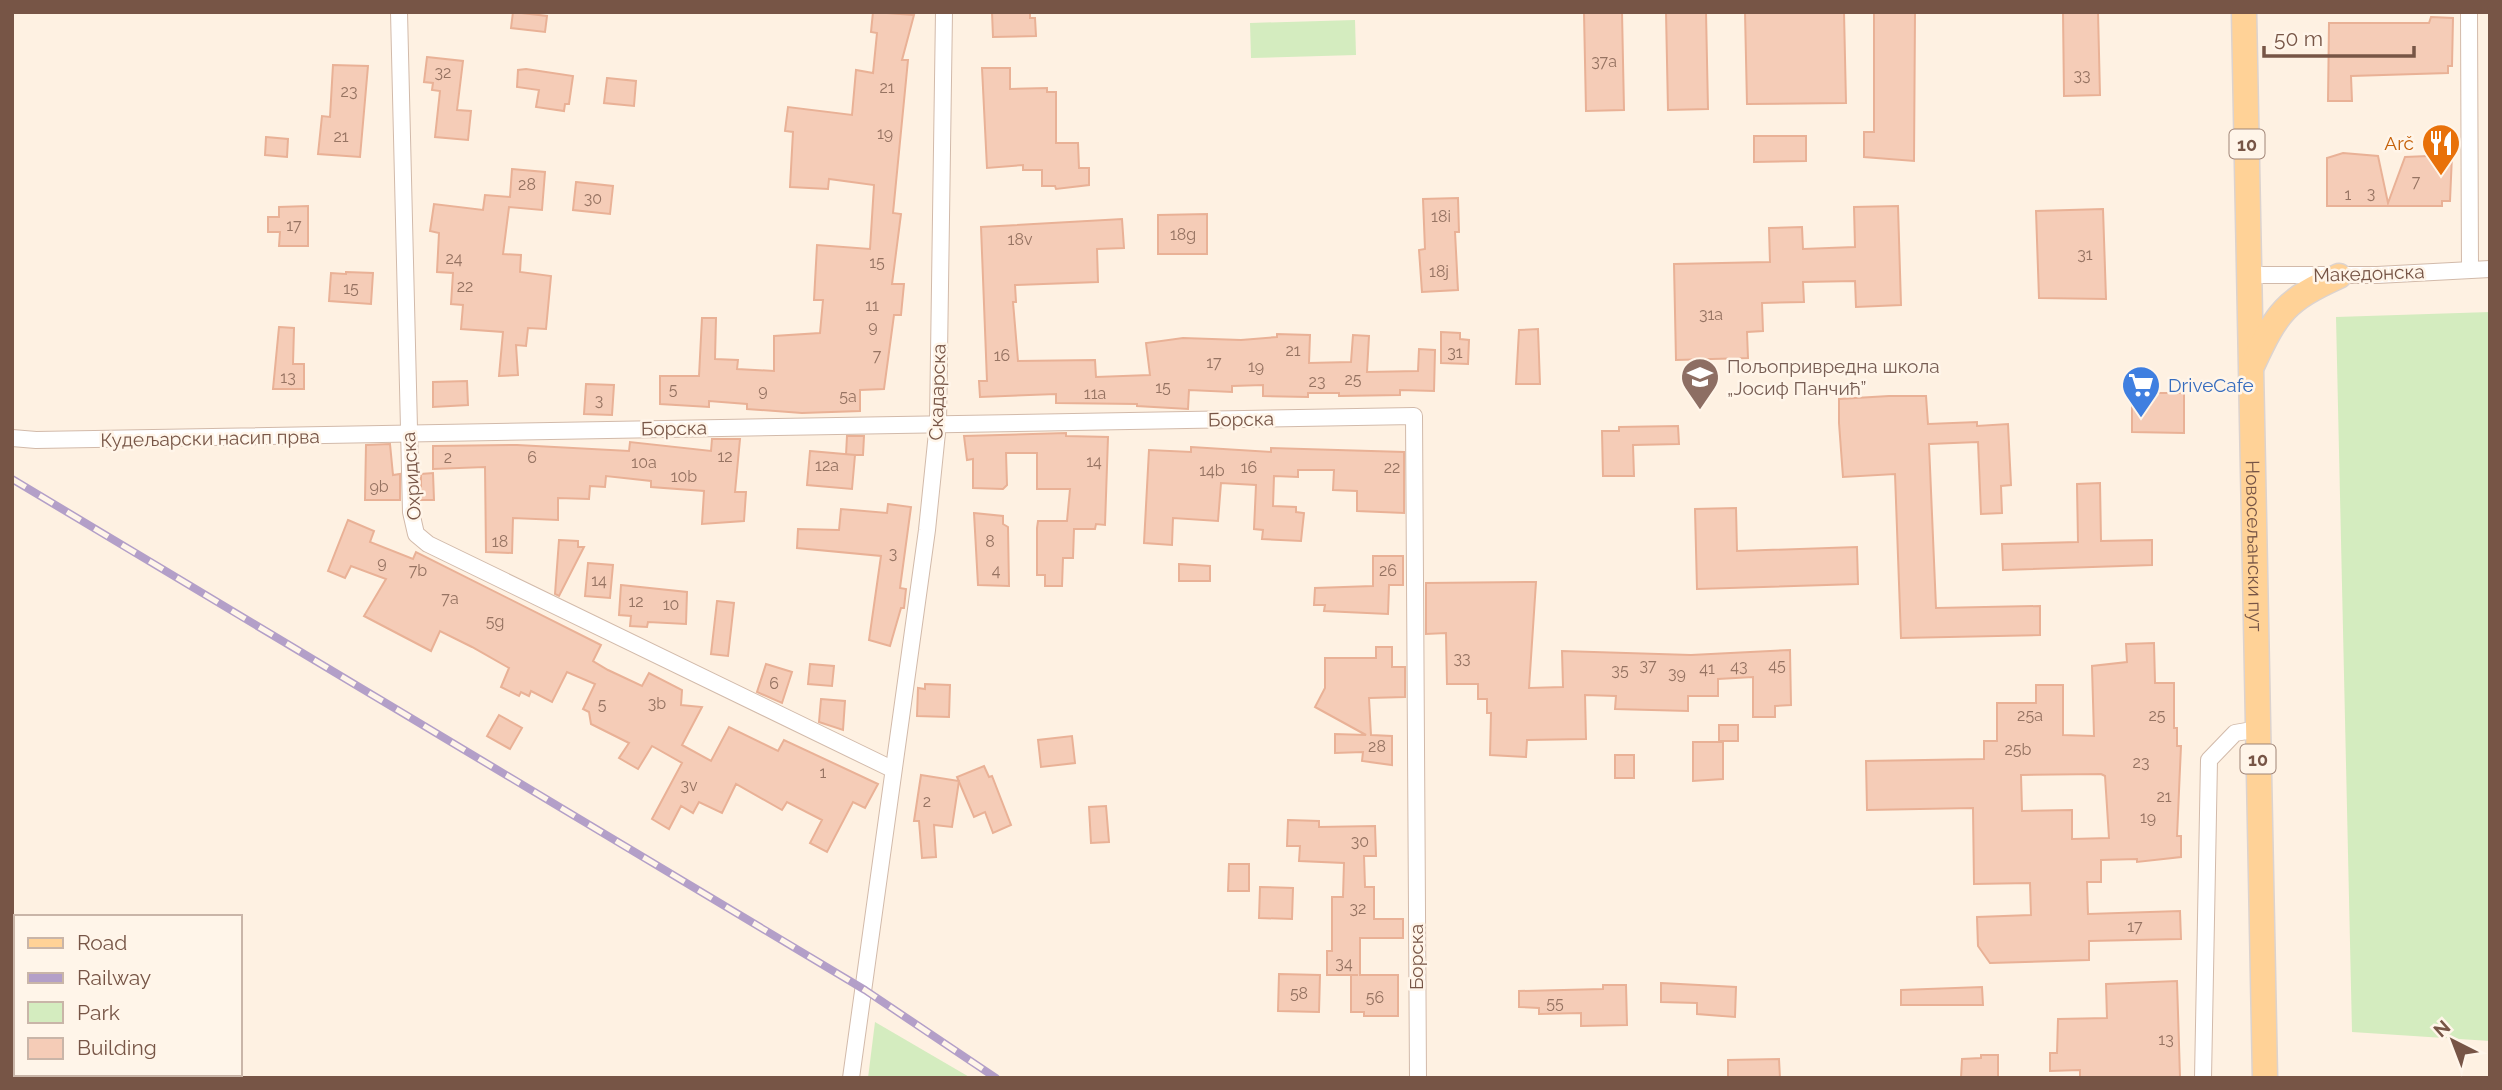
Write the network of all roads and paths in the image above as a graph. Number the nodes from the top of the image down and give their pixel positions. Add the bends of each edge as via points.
1 (400, 12) edge
2 (944, 12) edge
3 (2244, 12) edge
4 (2469, 12) edge
5 (2470, 269) junction
6 (2490, 269) edge
7 (2249, 275) junction
8 (2339, 276) junction
9 (2251, 368) junction
10 (938, 424) junction
11 (407, 433) junction
12 (12, 438) edge
13 (2258, 729) junction
14 (892, 769) junction
15 (851, 1078) edge
16 (1418, 1078) edge
17 (2203, 1078) edge
18 (2265, 1078) edge

1 - 11 street, Охридска
2 - 10 street, Скадарска
3 - 7 main road, Новосељански пут / 10
4 - 5 street
5 - 6 street, Македонска
5 - 8 street, Македонска
7 - 8 street, Македонска
7 - 9 main road, Новосељански пут / 10
8 - 9 main road via 2309,289 2284,308
9 - 13 main road, Новосељански пут / 10
10 - 11 street, Борска
10 - 14 street, Скадарска
10 - 16 street, Борска via 1414,416
11 - 12 street, Кудељарски насип прва
11 - 14 street, Охридска via 411,512 416,534 428,544
13 - 17 street via 2235,733 2209,760
13 - 18 main road, Новосељански пут / 10
14 - 15 street, Скадарска

